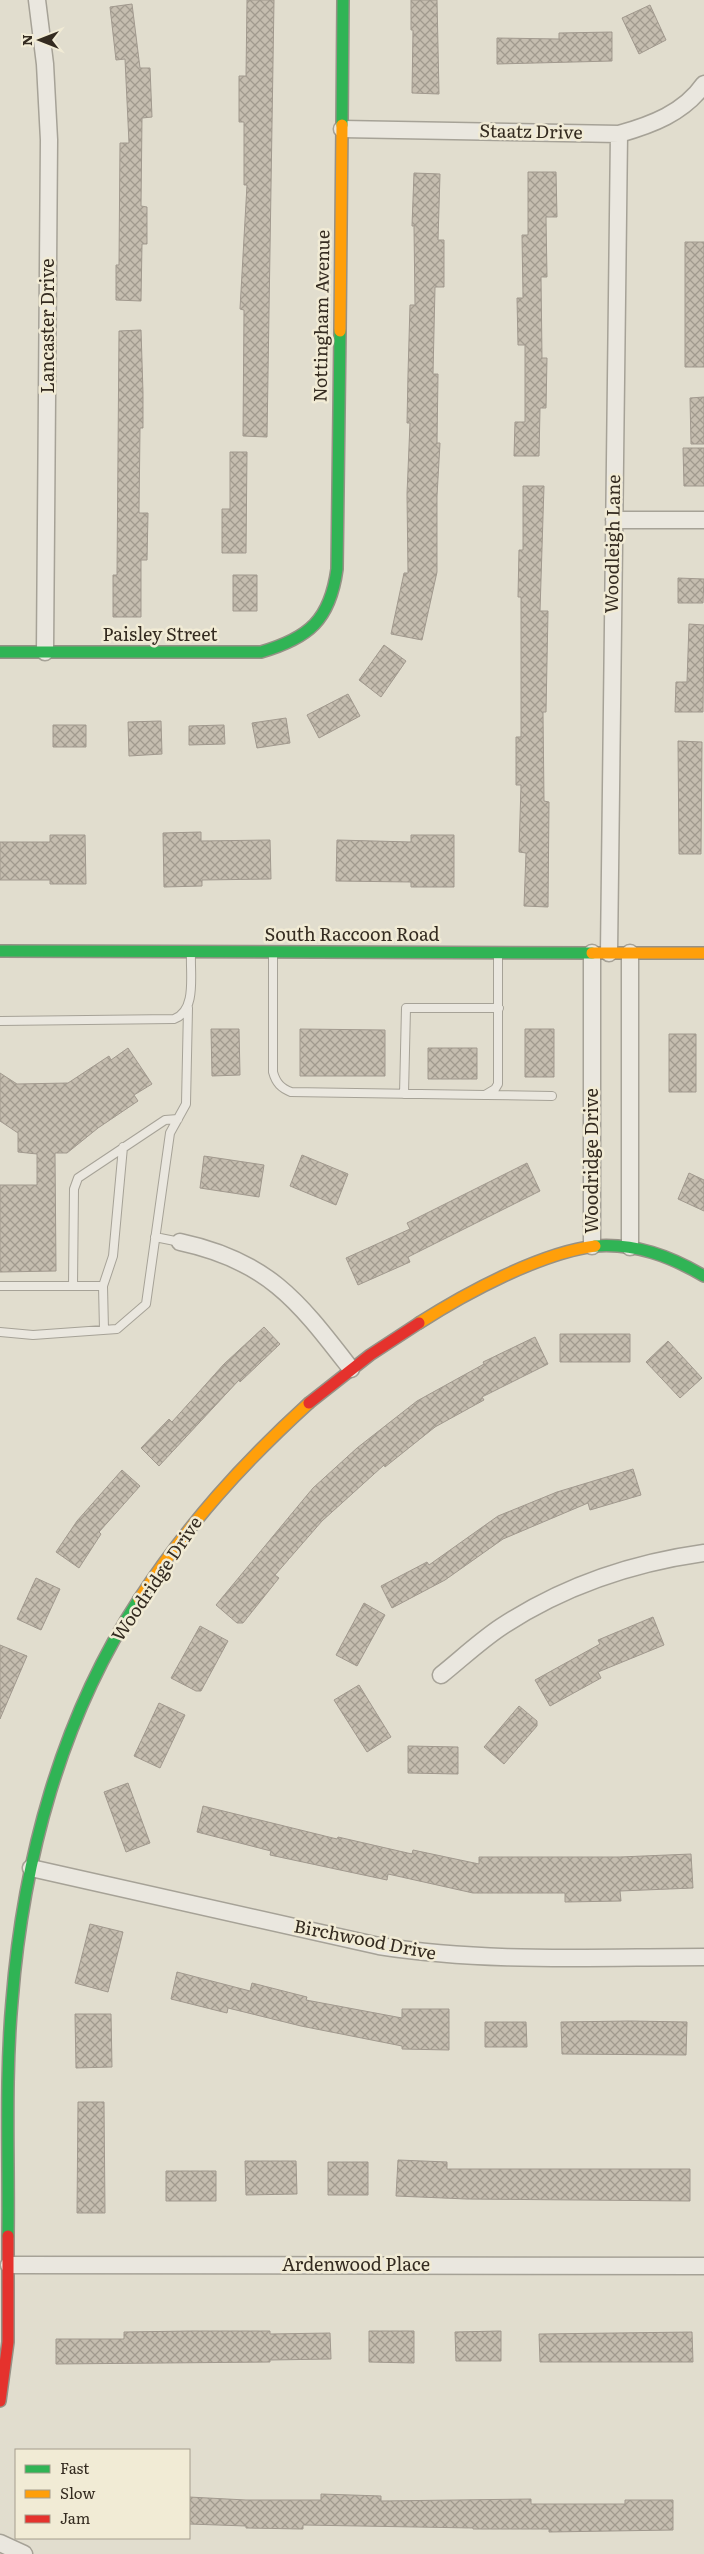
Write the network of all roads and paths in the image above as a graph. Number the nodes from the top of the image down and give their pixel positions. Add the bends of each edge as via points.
1 (37, 0) edge
2 (343, 0) edge
3 (704, 84) edge
4 (342, 129) junction
5 (619, 134) junction
6 (614, 520) junction
7 (704, 520) edge
8 (314, 627) joint
9 (0, 652) edge
10 (45, 652) junction
11 (0, 952) edge
12 (191, 953) junction
13 (273, 953) junction
14 (498, 953) junction
15 (592, 953) junction
16 (609, 953) junction
17 (630, 953) junction
18 (704, 953) edge
19 (188, 1008) junction
20 (499, 1008) junction
21 (0, 1021) edge
22 (404, 1094) junction
23 (484, 1095) junction
24 (552, 1096) dead end
25 (178, 1119) junction
26 (123, 1147) junction
27 (155, 1238) junction
28 (180, 1242) joint
29 (592, 1246) junction
30 (630, 1247) junction
31 (704, 1276) edge
32 (0, 1286) edge
33 (73, 1286) junction
34 (103, 1286) junction
35 (104, 1330) junction
36 (0, 1332) edge
37 (351, 1369) junction
38 (704, 1553) edge
39 (441, 1675) dead end
40 (31, 1868) junction
41 (704, 1957) edge
42 (9, 2265) junction
43 (704, 2266) edge
44 (0, 2401) edge
45 (0, 2543) edge
46 (24, 2554) edge

1 - 10 street, Lancaster Drive via 45,64 49,140
2 - 4 street, Nottingham Avenue
3 - 5 street, Staatz Drive via 671,114 649,126
4 - 5 street, Staatz Drive
4 - 8 street, Nottingham Avenue via 337,569 334,594 327,611
5 - 6 street, Woodleigh Lane
6 - 7 street
6 - 16 street, Woodleigh Lane
8 - 10 street, Paisley Street via 284,647 261,652
9 - 10 street, Paisley Street
11 - 12 street, South Raccoon Road
12 - 13 street, South Raccoon Road
12 - 19 lane
13 - 14 street, South Raccoon Road
13 - 22 lane via 273,1072 280,1086 291,1092
14 - 15 street, South Raccoon Road
14 - 20 lane
15 - 16 street, South Raccoon Road
15 - 29 street, Woodridge Drive
16 - 17 street, South Raccoon Road
17 - 18 street, South Raccoon Road
17 - 30 street
19 - 21 lane via 183,1016 174,1019
19 - 25 lane via 186,1104
20 - 22 lane via 406,1008
20 - 23 lane via 498,1084
22 - 23 lane
23 - 24 lane
25 - 26 lane via 165,1120
25 - 27 lane via 170,1133
26 - 33 lane via 78,1178
26 - 34 lane via 113,1256
27 - 28 lane
27 - 35 lane via 146,1304 117,1330
28 - 37 street via 230,1256 274,1281 304,1309
29 - 30 street
29 - 37 street, Woodridge Drive via 560,1254 470,1293 430,1315
30 - 31 street via 680,1263
32 - 33 lane
33 - 34 lane
34 - 35 lane
35 - 36 lane via 33,1335
37 - 40 street, Woodridge Drive via 284,1424 226,1484 177,1544 129,1617 96,1677 68,1739 44,1812
38 - 39 street via 646,1564 570,1589 500,1628
40 - 41 street, Birchwood Drive via 378,1946 430,1954
40 - 42 street, Woodridge Drive via 18,1930 10,2005
42 - 43 street, Ardenwood Place
42 - 44 street, Woodridge Drive via 8,2342
45 - 46 street

